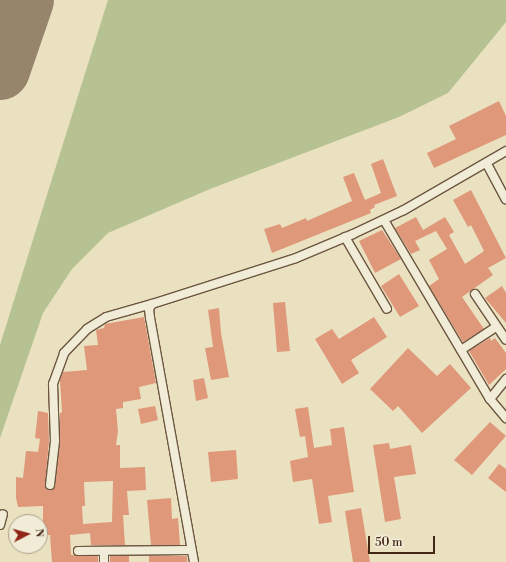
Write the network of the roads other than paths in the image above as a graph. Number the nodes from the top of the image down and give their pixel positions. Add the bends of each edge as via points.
1 (506, 152) edge
2 (487, 164) junction
3 (506, 199) edge
4 (384, 220) junction
5 (345, 237) junction
6 (475, 294) dead end
7 (152, 304) junction
8 (387, 309) dead end
9 (496, 327) junction
10 (506, 340) edge
11 (461, 350) junction
12 (506, 379) edge
13 (490, 399) junction
14 (506, 418) edge
15 (50, 485) dead end
16 (3, 514) dead end
17 (0, 526) edge
18 (192, 550) junction
19 (78, 551) dead end
20 (104, 551) junction
21 (104, 562) edge
22 (194, 562) edge

1 - 2 street
2 - 3 street
2 - 4 street
4 - 5 street
4 - 11 street
5 - 7 street via 296,258
5 - 8 street
6 - 9 street
7 - 15 street via 106,317 87,328 64,353 53,384 55,441
7 - 18 street via 149,309 150,318
9 - 10 street
9 - 11 street
11 - 13 street
12 - 13 street
13 - 14 street
16 - 17 street
18 - 20 street
18 - 22 street
19 - 20 street
20 - 21 street

